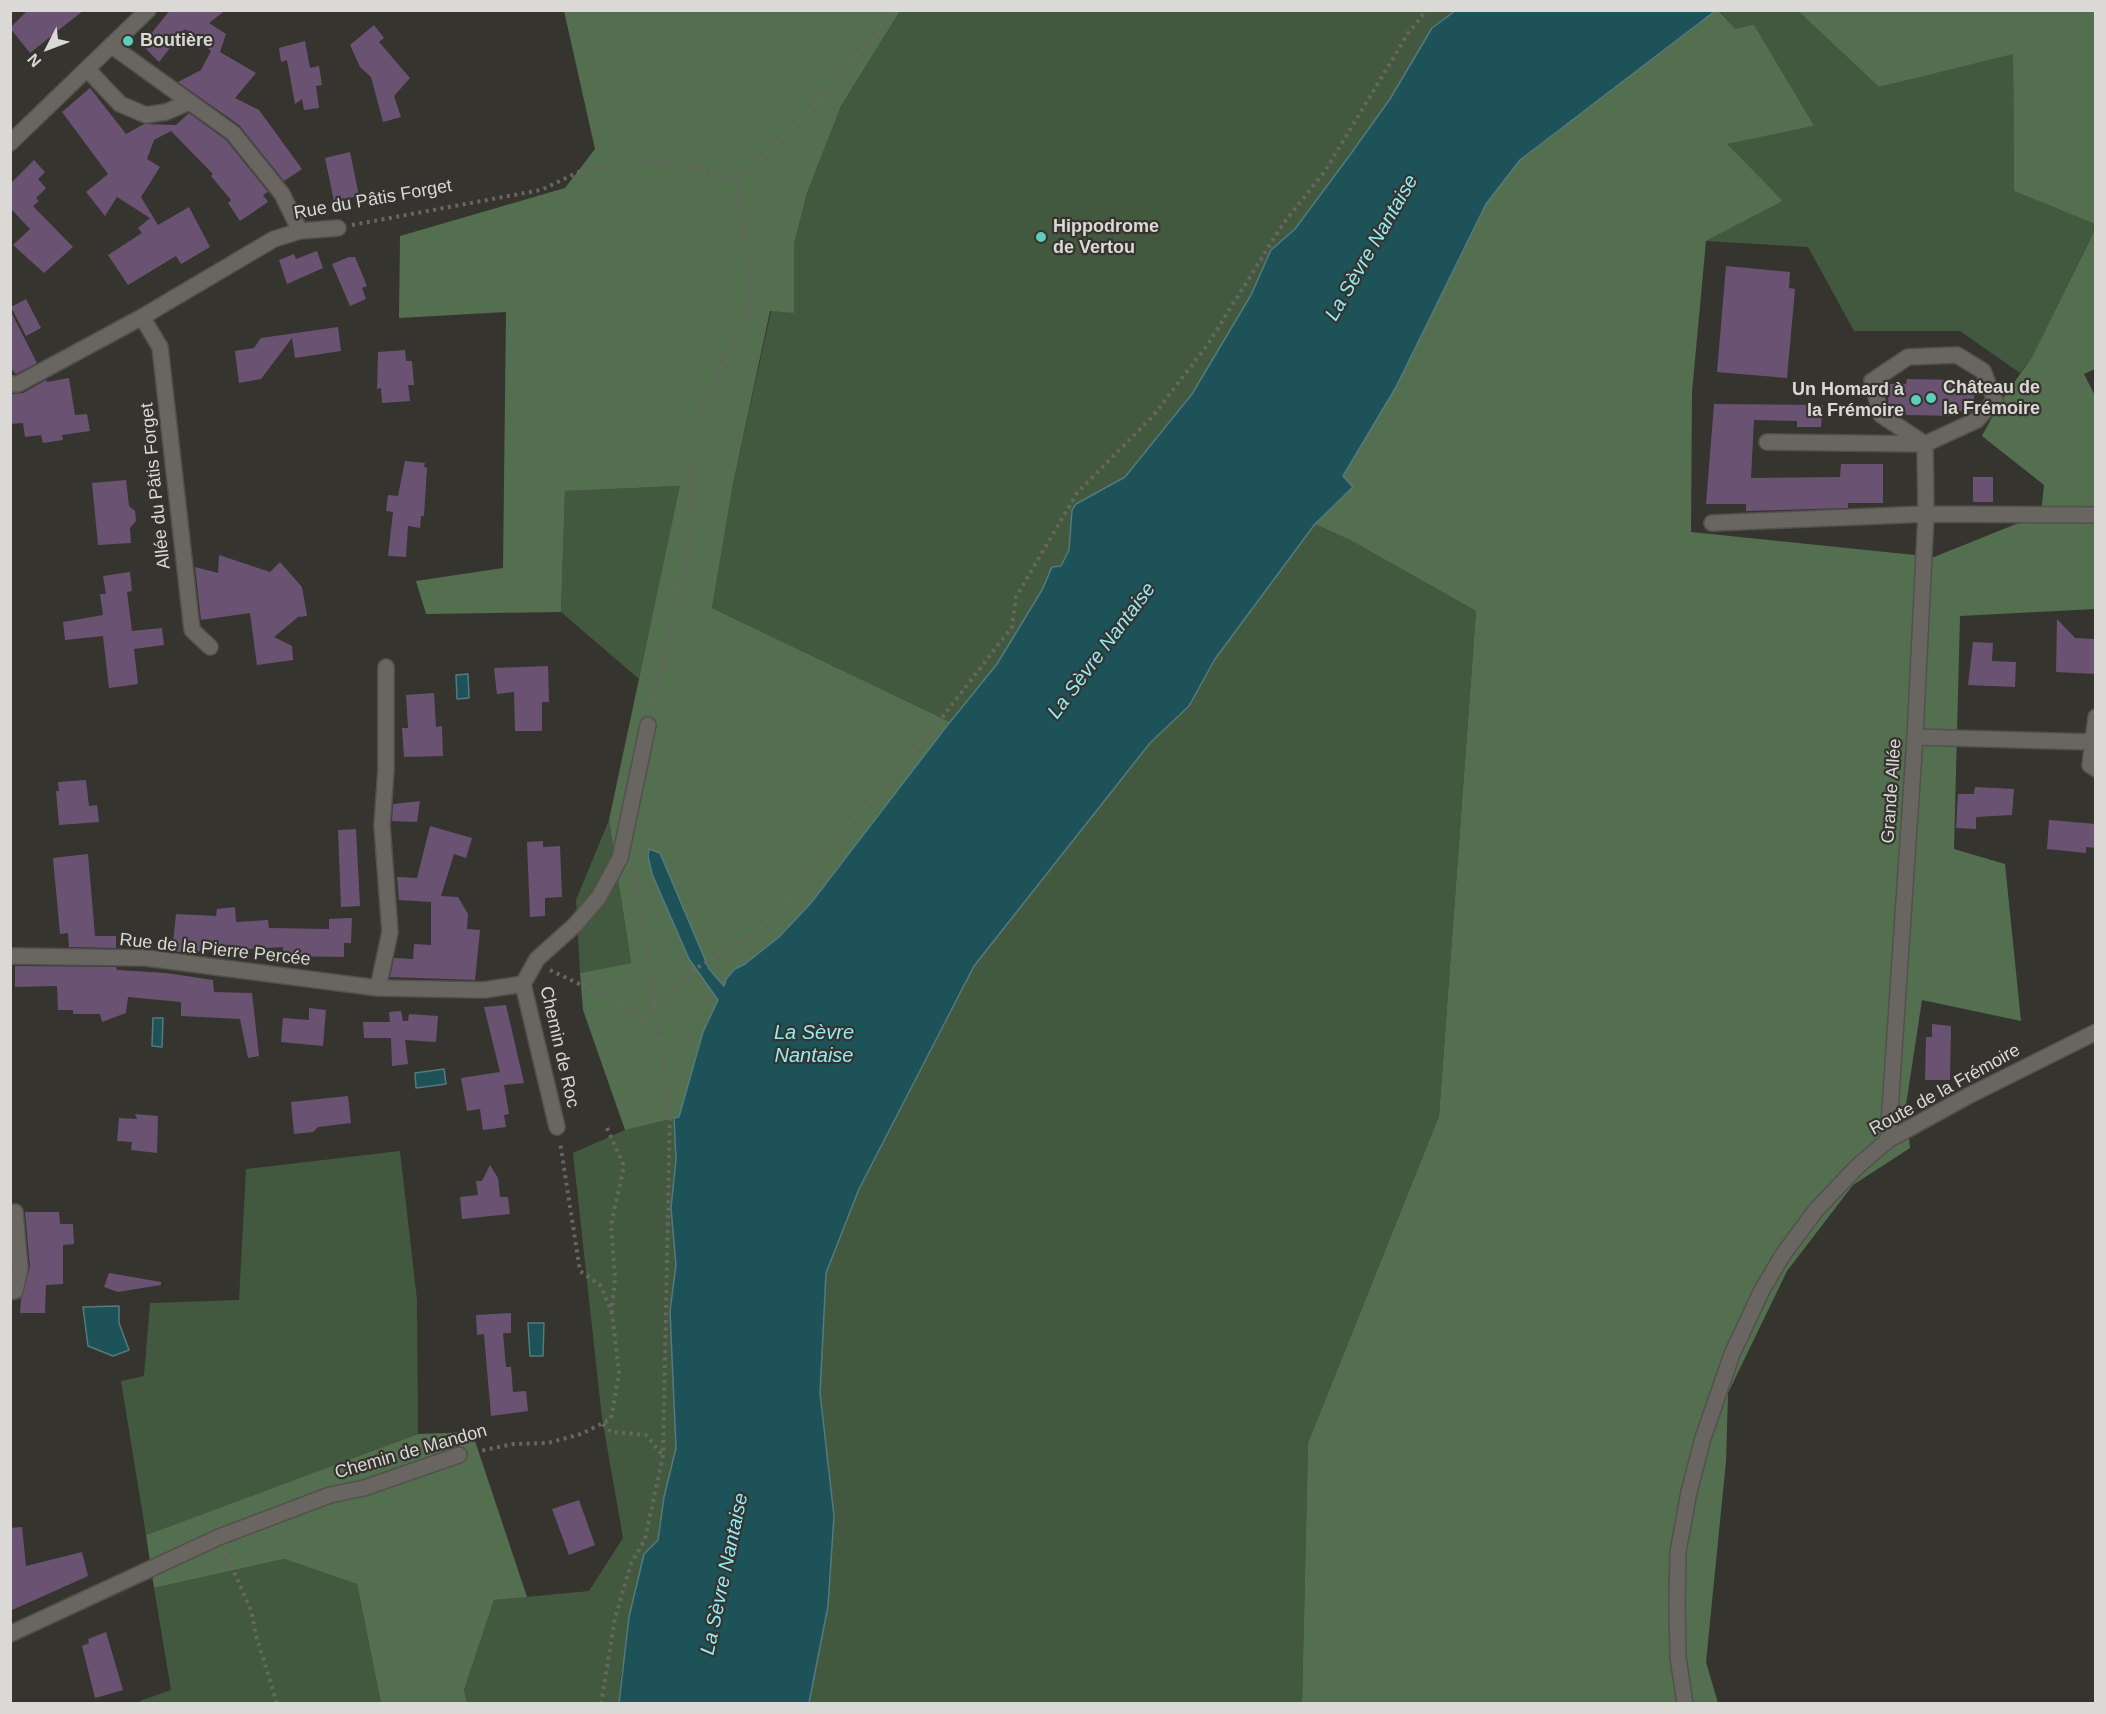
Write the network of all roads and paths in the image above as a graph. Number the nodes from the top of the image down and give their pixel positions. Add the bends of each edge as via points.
1 (148, 10) edge
2 (892, 10) edge
3 (1427, 10) edge
4 (112, 46) junction
5 (87, 69) junction
6 (187, 103) junction
7 (10, 143) edge
8 (737, 180) junction
9 (338, 228) joint
10 (300, 231) junction
11 (142, 317) junction
12 (10, 384) edge
13 (1767, 442) dead end
14 (1925, 444) junction
15 (1926, 514) junction
16 (2096, 514) edge
17 (1712, 523) dead end
18 (210, 647) dead end
19 (386, 667) dead end
20 (2096, 717) edge
21 (648, 725) joint
22 (1915, 737) junction
23 (2091, 742) junction
24 (2096, 769) edge
25 (635, 861) dead end
26 (10, 957) edge
27 (546, 968) dead end
28 (523, 984) junction
29 (378, 988) junction
30 (654, 1008) junction
31 (2096, 1032) edge
32 (661, 1042) junction
33 (557, 1127) joint
34 (607, 1128) dead end
35 (1888, 1140) junction
36 (15, 1212) dead end
37 (10, 1292) edge
38 (612, 1313) junction
39 (602, 1424) junction
40 (459, 1455) joint
41 (663, 1456) junction
42 (219, 1537) junction
43 (10, 1634) edge
44 (277, 1704) edge
45 (601, 1704) edge
46 (1685, 1704) edge

1 - 4 street
2 - 8 path via 872,40 812,109
3 - 30 path via 1409,32 1325,171 1283,224 1208,344 1153,416 1077,493 1016,597 1012,627 938,724 757,932 708,959
4 - 5 street
4 - 6 street
5 - 6 street via 120,104 146,115
5 - 7 street
6 - 10 street via 233,133 282,194
8 - 9 path, Rue du Pâtis Forget via 665,161 583,170 541,190
8 - 21 path via 751,287 749,310 700,410 693,440 693,531
9 - 10 street, Rue du Pâtis Forget
10 - 11 street, Rue du Pâtis Forget via 274,239
11 - 12 street, Rue du Pâtis Forget via 18,384
11 - 18 street, Allée du Pâtis Forget via 160,346 192,630
13 - 14 street
14 - 14 street via 1977,420 1995,400 1983,371 1958,355 1908,357 1872,381 1881,415
14 - 15 street, Grande Allée
15 - 16 street
15 - 17 street
15 - 22 street, Grande Allée
19 - 29 street via 382,826 390,932
20 - 23 street
21 - 28 street, Chemin de Roc via 620,858 599,897 575,926 537,959
22 - 23 street
22 - 35 street, Grande Allée
23 - 24 street via 2090,765
25 - 30 path
26 - 29 street, Rue de la Pierre Percée via 146,958
27 - 32 path via 618,1002 639,1017
28 - 29 street, Rue de la Pierre Percée via 484,990
28 - 33 street, Chemin de Roc
30 - 32 path
31 - 35 street, Route de la Frémoire
32 - 41 path via 670,1113
33 - 38 path via 580,1271 601,1286
34 - 38 path via 624,1166 611,1225 615,1277
35 - 46 street, Route de la Frémoire via 1816,1210 1784,1253 1732,1354 1703,1438 1678,1552 1678,1657
36 - 37 street via 20,1268 15,1291
38 - 39 path via 619,1373 611,1419
39 - 40 path, Chemin de Mandon via 548,1443 513,1444
39 - 41 path via 611,1432 646,1435
40 - 42 street, Chemin de Mandon via 364,1488 330,1495
41 - 45 path via 645,1539 631,1564 615,1618
42 - 43 street, Chemin de Mandon
42 - 44 path via 251,1610

